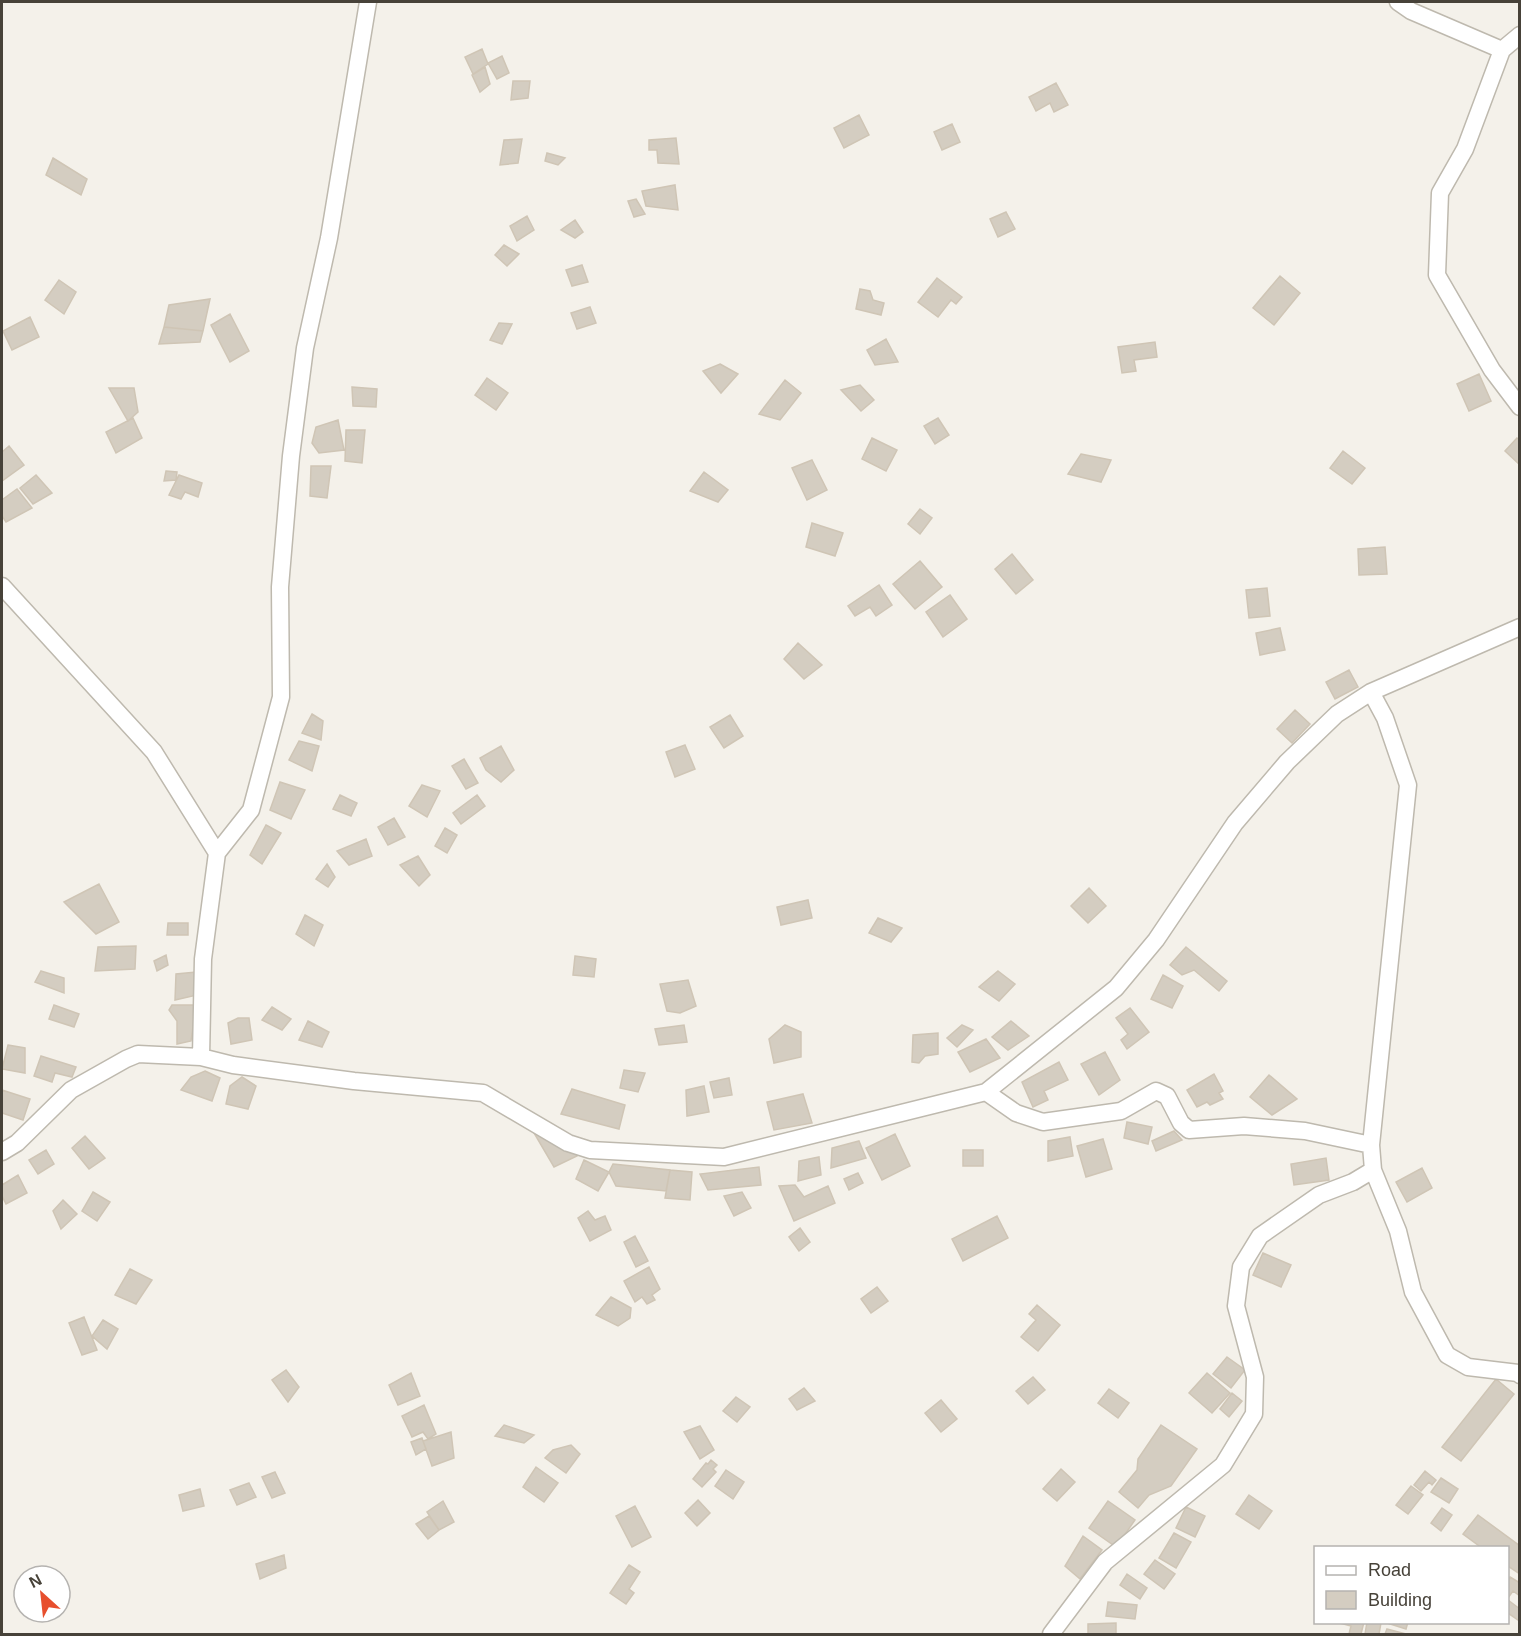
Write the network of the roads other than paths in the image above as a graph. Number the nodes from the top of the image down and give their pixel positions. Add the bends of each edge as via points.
1 (368, 2) edge
2 (1398, 2) edge
3 (1520, 35) edge
4 (1502, 50) junction
5 (1520, 407) edge
6 (2, 586) edge
7 (1520, 627) edge
8 (1371, 692) junction
9 (217, 853) junction
10 (201, 1057) junction
11 (986, 1092) junction
12 (1371, 1145) junction
13 (2, 1152) edge
14 (1373, 1170) junction
15 (1520, 1375) edge
16 (1051, 1635) edge

1 - 9 street via 329,238 305,348 294,434 280,587 280,697 251,810
2 - 4 street
3 - 4 street
4 - 5 street via 1465,149 1440,193 1437,275 1492,370
6 - 9 street via 154,752
7 - 8 street
8 - 11 street via 1336,714 1287,762 1235,823 1156,939 1116,988
8 - 12 street via 1385,718 1408,785
9 - 10 street via 203,959
10 - 11 street via 354,1081 483,1093 568,1143 590,1150 724,1157
10 - 13 street via 138,1054 126,1059 71,1090 17,1143
11 - 12 street via 1016,1113 1043,1122 1121,1111 1156,1091 1167,1096 1189,1130 1244,1126 1305,1131
12 - 14 street
14 - 15 street via 1398,1231 1413,1292 1447,1355 1468,1367
14 - 16 street via 1319,1195 1260,1236 1240,1267 1236,1306 1255,1377 1254,1414 1223,1465 1105,1562

